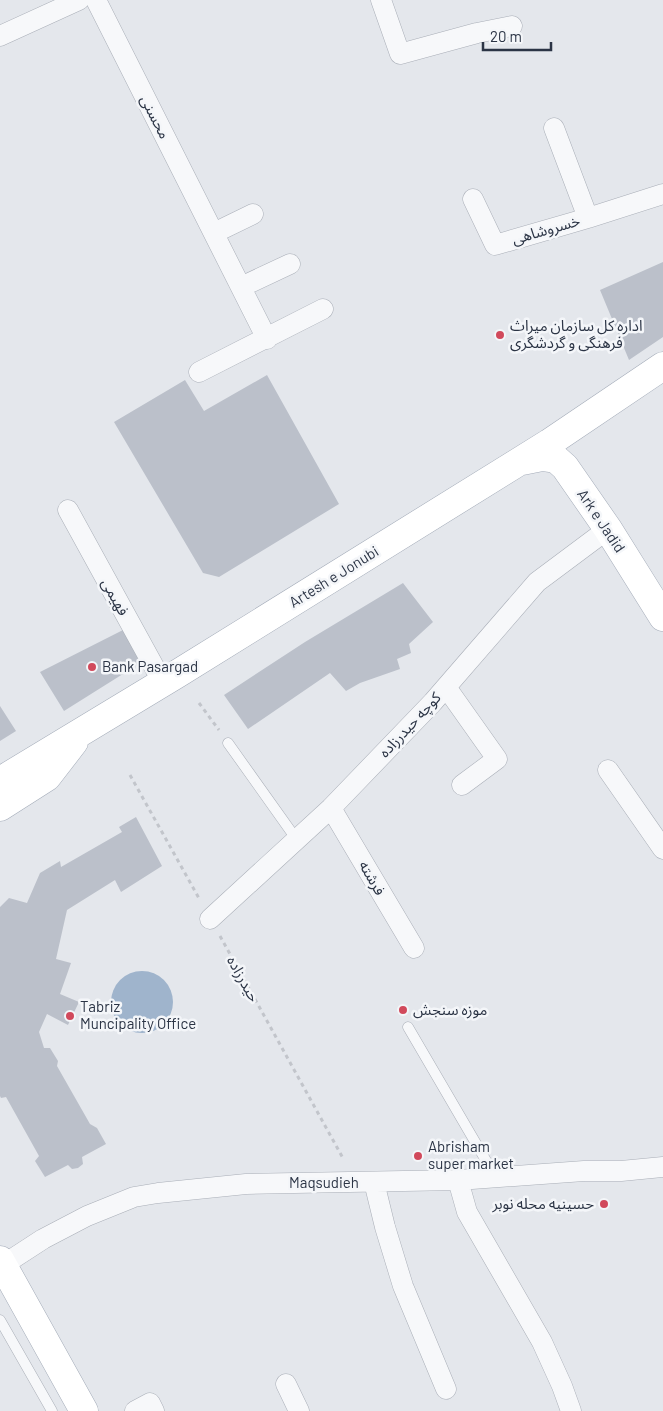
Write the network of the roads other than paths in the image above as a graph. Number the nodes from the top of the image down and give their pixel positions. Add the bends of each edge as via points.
1 (79, 0) edge
2 (96, 0) edge
3 (381, 0) edge
4 (512, 26) dead end
5 (0, 36) edge
6 (554, 128) dead end
7 (663, 194) edge
8 (472, 198) dead end
9 (253, 214) dead end
10 (588, 218) junction
11 (214, 233) junction
12 (290, 264) dead end
13 (241, 287) junction
14 (323, 310) dead end
15 (267, 339) junction
16 (663, 366) edge
17 (199, 372) dead end
18 (663, 384) edge
19 (519, 461) junction
20 (566, 468) junction
21 (68, 510) dead end
22 (608, 529) junction
23 (663, 617) edge
24 (163, 683) junction
25 (446, 687) junction
26 (84, 729) junction
27 (228, 743) road end
28 (608, 770) dead end
29 (0, 781) edge
30 (462, 785) dead end
31 (0, 807) edge
32 (331, 808) junction
33 (297, 840) junction
34 (663, 849) edge
35 (210, 919) road end
36 (414, 948) dead end
37 (408, 1027) dead end
38 (663, 1167) edge
39 (495, 1176) junction
40 (458, 1180) junction
41 (365, 1183) junction
42 (1, 1263) edge
43 (0, 1320) edge
44 (286, 1384) dead end
45 (446, 1389) dead end
46 (78, 1409) edge
47 (52, 1411) edge
48 (135, 1411) edge
49 (154, 1411) edge
50 (299, 1411) edge
51 (570, 1411) edge

1 - 5 street
2 - 11 street, محسنی
3 - 4 street via 400,54
6 - 10 street, خسروشاهی
7 - 10 street, خسروشاهی
8 - 10 street, خسروشاهی via 495,245
9 - 11 street
11 - 13 street, محسنی
12 - 13 street
13 - 15 street, محسنی
14 - 15 street
15 - 17 street
16 - 19 main road, Artesh e Jonubi
18 - 20 main road via 576,438 570,444
19 - 20 main road, Ark e Jadid via 542,457 556,459
19 - 24 main road, Artesh e Jonubi
20 - 22 main road, Ark e Jadid
21 - 24 street, فهیمی
22 - 23 main road, Ark e Jadid
22 - 25 street, کوچه حیدرزاده via 537,582
24 - 26 main road, Artesh e Jonubi
25 - 30 street via 497,759
25 - 32 street, کوچه حیدرزاده
26 - 29 main road, Artesh e Jonubi
26 - 31 main road via 47,777
27 - 33 lane
28 - 34 street
32 - 33 street, کوچه حیدرزاده
32 - 36 street, فرشته
33 - 35 street, کوچه حیدرزاده
37 - 39 lane
38 - 39 street, Maqsudieh
39 - 40 street, Maqsudieh
40 - 41 street, Maqsudieh
40 - 51 street via 467,1212 542,1342
41 - 42 street, Maqsudieh via 246,1184 134,1197 87,1216
41 - 45 street via 385,1227 402,1286
42 - 46 main road
43 - 47 lane
44 - 50 street
48 - 49 street via 150,1403

